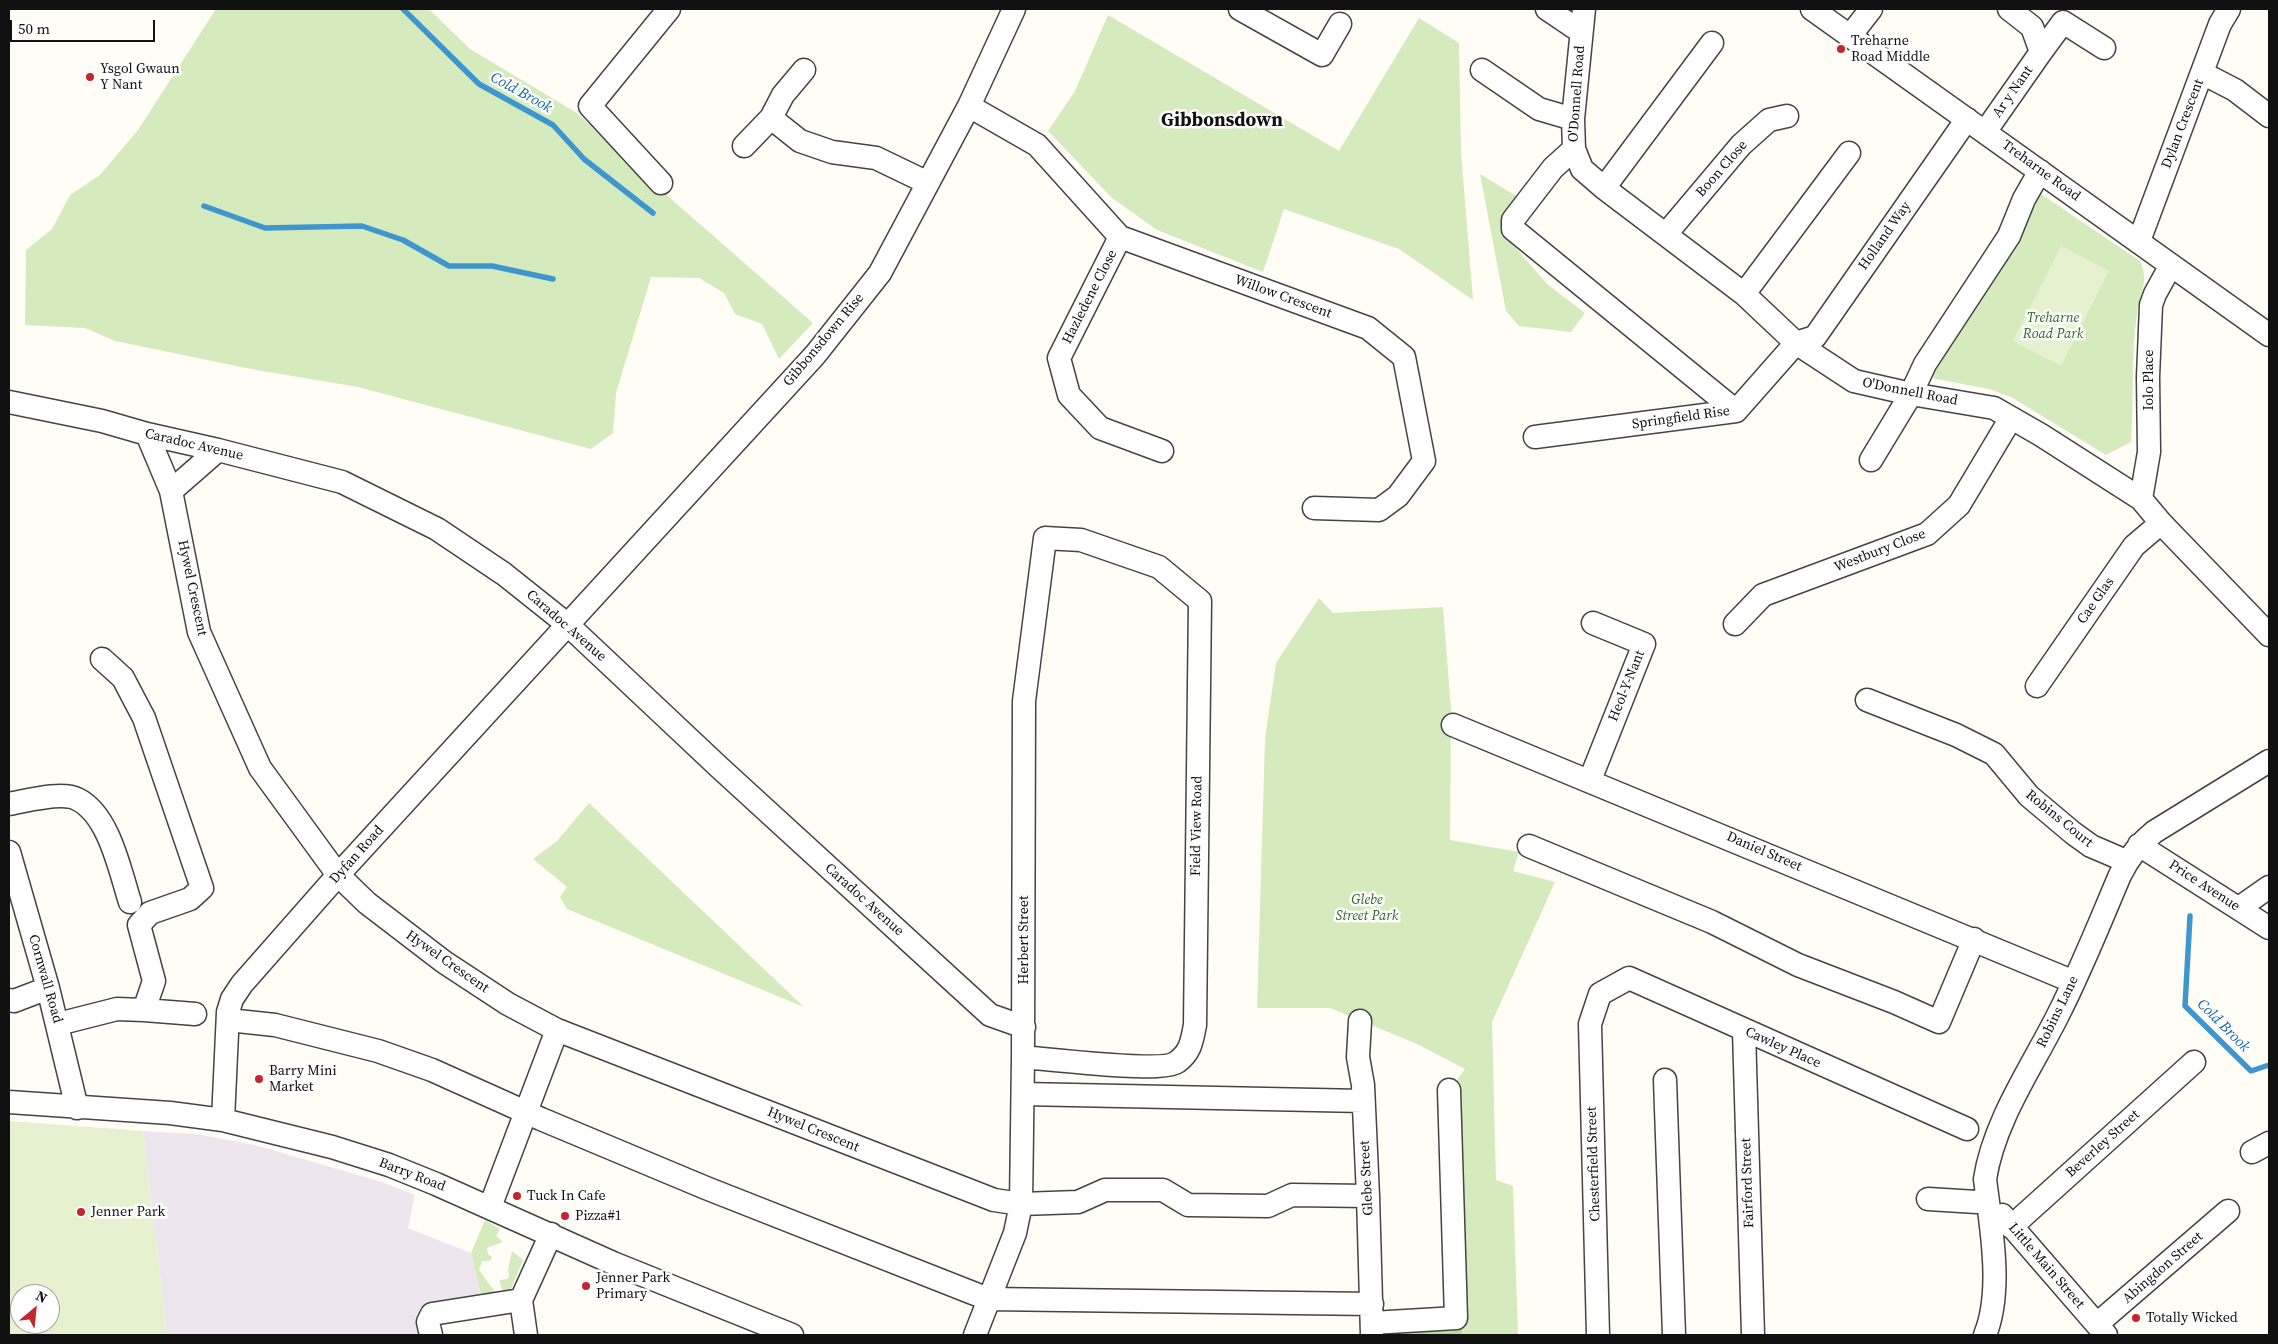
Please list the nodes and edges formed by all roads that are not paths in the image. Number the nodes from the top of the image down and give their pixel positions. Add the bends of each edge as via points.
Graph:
1 (670, 9) edge
2 (1014, 9) edge
3 (1240, 9) edge
4 (1547, 9) edge
5 (1584, 9) edge
6 (1812, 9) edge
7 (1870, 9) edge
8 (2009, 9) edge
9 (2229, 9) edge
10 (1340, 24) dead end
11 (1581, 32) junction
12 (1850, 36) junction
13 (1712, 43) dead end
14 (2104, 48) dead end
15 (2041, 52) junction
16 (804, 70) dead end
17 (1482, 70) dead end
18 (2202, 73) junction
19 (969, 106) junction
20 (1787, 116) dead end
21 (2269, 116) edge
22 (771, 118) junction
23 (1573, 119) junction
24 (1976, 125) junction
25 (744, 146) dead end
26 (1574, 149) junction
27 (1849, 153) dead end
28 (2040, 171) junction
29 (661, 183) dead end
30 (928, 183) junction
31 (1604, 188) junction
32 (1666, 234) junction
33 (1120, 237) junction
34 (2139, 241) junction
35 (2170, 265) junction
36 (1744, 294) junction
37 (2269, 336) edge
38 (1796, 343) junction
39 (1911, 394) junction
40 (9, 402) edge
41 (1736, 411) junction
42 (2010, 418) junction
43 (147, 434) junction
44 (1535, 437) dead end
45 (218, 450) junction
46 (1162, 451) dead end
47 (1871, 460) dead end
48 (171, 491) junction
49 (2141, 499) junction
50 (1314, 508) dead end
51 (2161, 523) junction
52 (1045, 538) joint
53 (1593, 623) dead end
54 (1735, 624) dead end
55 (568, 625) junction
56 (2269, 635) edge
57 (102, 659) dead end
58 (2037, 686) dead end
59 (1867, 700) dead end
60 (1453, 725) dead end
61 (2269, 761) edge
62 (1590, 780) junction
63 (9, 804) edge
64 (1529, 846) dead end
65 (2133, 853) junction
66 (10, 859) edge
67 (338, 875) junction
68 (2269, 887) edge
69 (130, 902) dead end
70 (2239, 908) junction
71 (2269, 928) edge
72 (1974, 939) junction
73 (2074, 982) junction
74 (48, 988) junction
75 (1600, 994) joint
76 (9, 1000) edge
77 (144, 1010) junction
78 (195, 1014) dead end
79 (228, 1020) junction
80 (1360, 1021) dead end
81 (58, 1024) junction
82 (1024, 1027) junction
83 (557, 1030) junction
84 (1744, 1031) junction
85 (1023, 1057) junction
86 (2194, 1062) dead end
87 (1665, 1080) dead end
88 (1449, 1090) dead end
89 (1023, 1094) junction
90 (1363, 1101) junction
91 (9, 1102) edge
92 (77, 1108) junction
93 (526, 1112) junction
94 (223, 1120) junction
95 (1967, 1130) dead end
96 (1368, 1196) junction
97 (1987, 1196) junction
98 (1928, 1199) dead end
99 (1021, 1204) junction
100 (490, 1207) junction
101 (2228, 1211) dead end
102 (2011, 1227) junction
103 (551, 1234) junction
104 (988, 1299) junction
105 (521, 1300) junction
106 (1372, 1321) edge
107 (2102, 1330) edge
108 (431, 1335) edge
109 (526, 1335) edge
110 (792, 1335) edge
111 (974, 1335) edge
112 (1598, 1335) edge
113 (1674, 1335) edge
114 (1753, 1335) edge
115 (1985, 1335) edge

1 - 29 street via 590,106
2 - 19 street, Gibbonsdown Rise
3 - 10 street via 1322,55
4 - 11 street
5 - 11 street, O'Donnell Road
6 - 12 street, Treharne Road
7 - 12 street
8 - 15 street, Ar y Nant via 2032,27
9 - 18 street, Dylan Crescent
11 - 23 street, O'Donnell Road
12 - 24 street, Treharne Road
13 - 31 street
14 - 15 street, Ar y Nant via 2063,22
15 - 24 street, Ar y Nant
16 - 22 street via 783,96
17 - 23 street via 1539,109
18 - 21 street via 2236,90
18 - 34 street, Dylan Crescent
19 - 30 street, Gibbonsdown Rise
19 - 33 street, Willow Crescent via 1037,145
20 - 32 street, Boon Close via 1769,120 1741,145
22 - 25 street
22 - 30 street via 800,141 832,152 876,158
23 - 26 street, O'Donnell Road
24 - 28 street, Treharne Road
24 - 38 street, Holland Way via 1815,337
26 - 31 street, O'Donnell Road via 1582,169
26 - 41 street via 1553,168 1513,220 1513,229
27 - 36 street
28 - 34 street, Treharne Road
28 - 39 street via 2009,236 1925,364
30 - 55 street, Gibbonsdown Rise via 880,273 814,355
31 - 32 street, O'Donnell Road
32 - 36 street, O'Donnell Road
33 - 46 street, Hazledene Close via 1059,358 1069,395 1100,428
33 - 50 street, Willow Crescent via 1368,328 1404,357 1424,461 1398,496 1379,510
34 - 35 street, Treharne Road
35 - 37 street, Treharne Road
35 - 49 street, Iolo Place via 2151,305 2149,452
36 - 38 street, O'Donnell Road
38 - 39 street, O'Donnell Road via 1854,381
38 - 41 street, Springfield Rise
39 - 42 street, O'Donnell Road via 1994,408
39 - 47 street
40 - 43 street, Caradoc Avenue
41 - 44 street, Springfield Rise
42 - 49 street, O'Donnell Road
42 - 54 street, Westbury Close via 1959,505 1928,534 1763,595
43 - 45 street, Caradoc Avenue
43 - 48 street, Hywel Crescent
45 - 48 street
45 - 55 street, Caradoc Avenue via 342,482 437,529 504,574
48 - 67 street, Hywel Crescent via 199,632 260,768
49 - 51 street, O'Donnell Road
51 - 56 street, O'Donnell Road
51 - 58 street, Cae Glas via 2134,546
52 - 82 street, Herbert Street via 1024,701
52 - 85 street, Field View Road via 1080,540 1160,567 1200,602 1195,1025 1190,1050 1176,1064 1139,1067
53 - 62 street, Heol-Y-Nant via 1644,644
55 - 67 street, Dyfan Road
55 - 82 street, Caradoc Avenue via 990,1015
57 - 77 street via 123,678 144,718 202,888 190,899 150,913 139,925 154,981
59 - 65 street, Robins Court via 1956,735 1994,754 2029,796 2072,833 2091,846
60 - 62 street, Daniel Street
61 - 65 street, Robins Lane via 2154,832
62 - 72 street, Daniel Street
63 - 69 street via 59,796 77,798 99,817 110,838
64 - 72 street via 1712,922 1798,965 1939,1022
65 - 70 street, Price Avenue
65 - 73 street, Robins Lane
66 - 74 street, Cornwall Road
67 - 79 street, Dyfan Road via 242,984 232,998
67 - 83 street, Hywel Crescent via 367,903 444,962 508,1004
68 - 70 street
70 - 71 street, Price Avenue
72 - 73 street, Daniel Street
73 - 97 street, Robins Lane via 2004,1120 1988,1164 1985,1179
74 - 76 street
74 - 81 street, Cornwall Road
75 - 84 street, Cawley Place via 1629,978
75 - 112 street, Chesterfield Street via 1590,1024
77 - 78 street
77 - 81 street via 117,1009
79 - 93 street via 275,1025 378,1051 432,1070
79 - 94 street, Dyfan Road
80 - 90 street, Glebe Street via 1358,1056
81 - 92 street, Cornwall Road
82 - 85 street, Herbert Street
83 - 93 street
83 - 99 street, Hywel Crescent via 994,1200
84 - 95 street, Cawley Place
84 - 114 street, Fairford Street
85 - 89 street, Herbert Street
86 - 102 street, Beverley Street
87 - 113 street
88 - 106 street via 1456,1318
89 - 90 street
89 - 99 street, Herbert Street
90 - 96 street, Glebe Street
91 - 92 street, Barry Road
92 - 94 street, Barry Road via 170,1113
93 - 100 street
93 - 104 street via 706,1188
94 - 100 street, Barry Road via 389,1165
96 - 99 street, Hywel Crescent via 1292,1195 1268,1206 1188,1205 1163,1190 1105,1190 1078,1202
96 - 106 street, Glebe Street
97 - 98 street via 1977,1202
97 - 102 street, Little Main Street
97 - 115 street, Robins Lane via 1995,1283 1992,1319
99 - 104 street, Herbert Street via 1015,1233
100 - 103 street, Barry Road
101 - 107 street, Abingdon Street
102 - 107 street, Little Main Street
103 - 105 street
103 - 110 street, Barry Road
104 - 106 street
104 - 111 street, Herbert Street
105 - 108 street via 432,1314 428,1322
105 - 109 street

